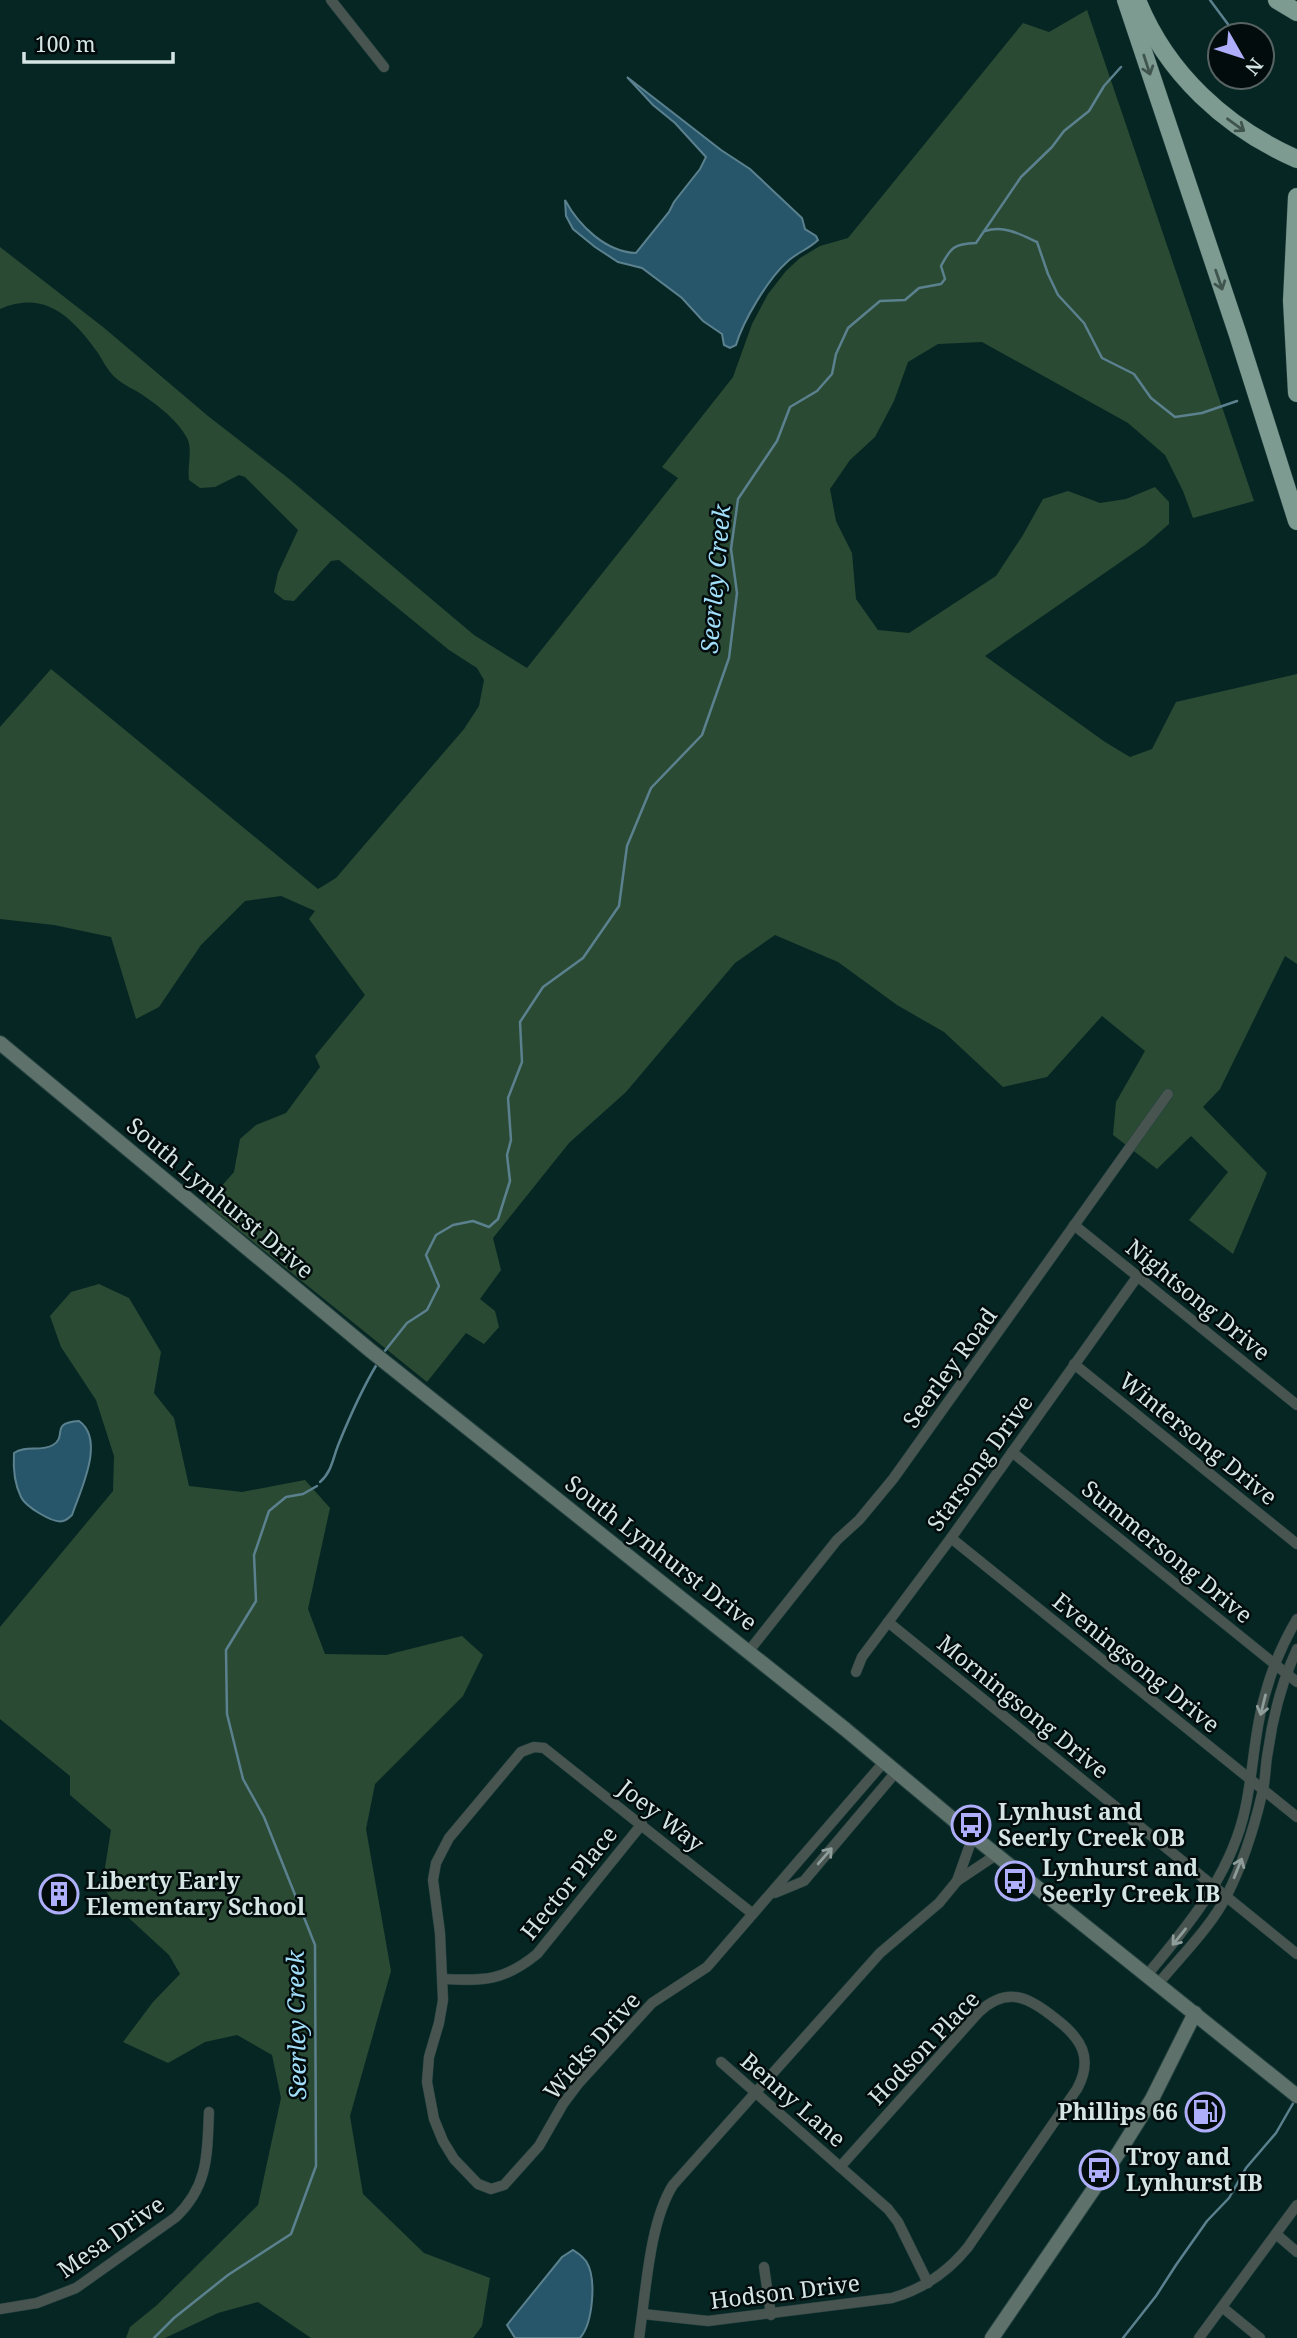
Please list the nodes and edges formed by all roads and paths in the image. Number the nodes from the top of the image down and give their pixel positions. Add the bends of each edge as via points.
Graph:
1 (331, 0) edge
2 (1126, 0) edge
3 (1137, 0) edge
4 (1277, 0) edge
5 (1297, 12) edge
6 (384, 66) dead end
7 (1289, 155) edge
8 (1297, 197) edge
9 (1297, 393) edge
10 (1297, 521) edge
11 (0, 1043) edge
12 (1168, 1094) dead end
13 (1074, 1225) junction
14 (1137, 1277) junction
15 (1074, 1364) junction
16 (1297, 1405) edge
17 (1012, 1452) junction
18 (951, 1538) junction
19 (1297, 1544) edge
20 (1297, 1619) edge
21 (888, 1622) junction
22 (1297, 1649) edge
23 (748, 1652) junction
24 (1276, 1664) junction
25 (856, 1672) dead end
26 (1286, 1673) junction
27 (1297, 1682) edge
28 (884, 1762) junction
29 (896, 1772) junction
30 (1252, 1781) junction
31 (1263, 1791) junction
32 (1297, 1817) edge
33 (642, 1824) junction
34 (973, 1836) junction
35 (996, 1855) junction
36 (957, 1881) junction
37 (1214, 1887) junction
38 (771, 1895) junction
39 (1226, 1897) junction
40 (754, 1914) junction
41 (1297, 1954) edge
42 (443, 1979) junction
43 (1153, 1980) junction
44 (1195, 2013) junction
45 (721, 2062) dead end
46 (756, 2092) junction
47 (1297, 2096) edge
48 (209, 2112) dead end
49 (840, 2166) junction
50 (1297, 2205) edge
51 (1276, 2234) junction
52 (1297, 2252) edge
53 (764, 2267) dead end
54 (928, 2283) junction
55 (1222, 2307) junction
56 (0, 2309) edge
57 (643, 2314) junction
58 (771, 2315) junction
59 (639, 2338) edge
60 (992, 2338) edge
61 (1199, 2338) edge
62 (1260, 2338) edge

1 - 6 street
2 -> 10 highway
3 -> 7 highway via 1166,53 1198,92 1243,130
4 - 5 highway
8 - 9 highway via 1292,301
11 - 23 main road, South Lynhurst Drive via 386,1364
12 - 13 street, Seerley Road
13 - 14 street, Nightsong Drive
13 - 23 street, Seerley Road via 892,1479
14 - 15 street, Starsong Drive
14 - 16 street, Nightsong Drive
15 - 17 street, Starsong Drive
15 - 19 street, Wintersong Drive
17 - 18 street, Starsong Drive
17 - 24 street, Summersong Drive
18 - 21 street, Starsong Drive
18 - 30 street, Eveningsong Drive
20 - 24 street
21 - 25 street, Starsong Drive
21 - 37 street, Morningsong Drive
22 - 26 street
23 - 28 main road, South Lynhurst Drive
24 - 26 street, Summersong Drive
24 -> 30 street via 1262,1702
26 - 27 street, Summersong Drive
26 - 31 street via 1273,1721
28 - 29 main road, South Lynhurst Drive
28 - 38 street, Wicks Drive
29 - 34 main road, South Lynhurst Drive
38 -> 29 street, Wicks Drive via 804,1881
30 - 31 street, Eveningsong Drive
30 - 37 street via 1243,1819
31 - 32 street, Eveningsong Drive
39 -> 31 street
33 - 40 street, Joey Way
33 - 42 street, Hector Place via 537,1954 519,1969 496,1978
33 - 42 street, Joey Way via 544,1748 521,1752 449,1838 436,1863 433,1880
34 - 35 main road, South Lynhurst Drive
34 - 36 street
35 - 36 street
35 - 43 main road, South Lynhurst Drive
36 - 46 street via 939,1903 880,1953
37 - 39 street, Morningsong Drive
37 -> 43 street
38 - 40 street, Wicks Drive
39 - 41 street, Morningsong Drive
39 - 43 street via 1206,1926
40 - 42 street, Wicks Drive via 707,1967 652,2003 578,2084 540,2146 504,2185 491,2189 478,2184 454,2160 434,2119 427,2082
43 - 44 main road, South Lynhurst Drive
44 - 47 main road, South Lynhurst Drive
44 - 60 main road via 1152,2099 1119,2152
45 - 46 street, Benny Lane
46 - 49 street, Benny Lane
46 - 57 street via 664,2198
48 - 56 street, Mesa Drive via 200,2184 176,2217 76,2288 37,2303
49 - 54 street, Benny Lane via 895,2217
49 - 54 street, Hodson Place via 993,2001 1029,2000 1076,2036 1085,2065 1079,2085 968,2247
50 - 51 street
51 - 52 street
51 - 55 street
53 - 58 street
54 - 58 street, Hodson Drive via 882,2300
55 - 61 street
55 - 62 street
57 - 58 street, Hodson Drive via 703,2321
57 - 59 street

